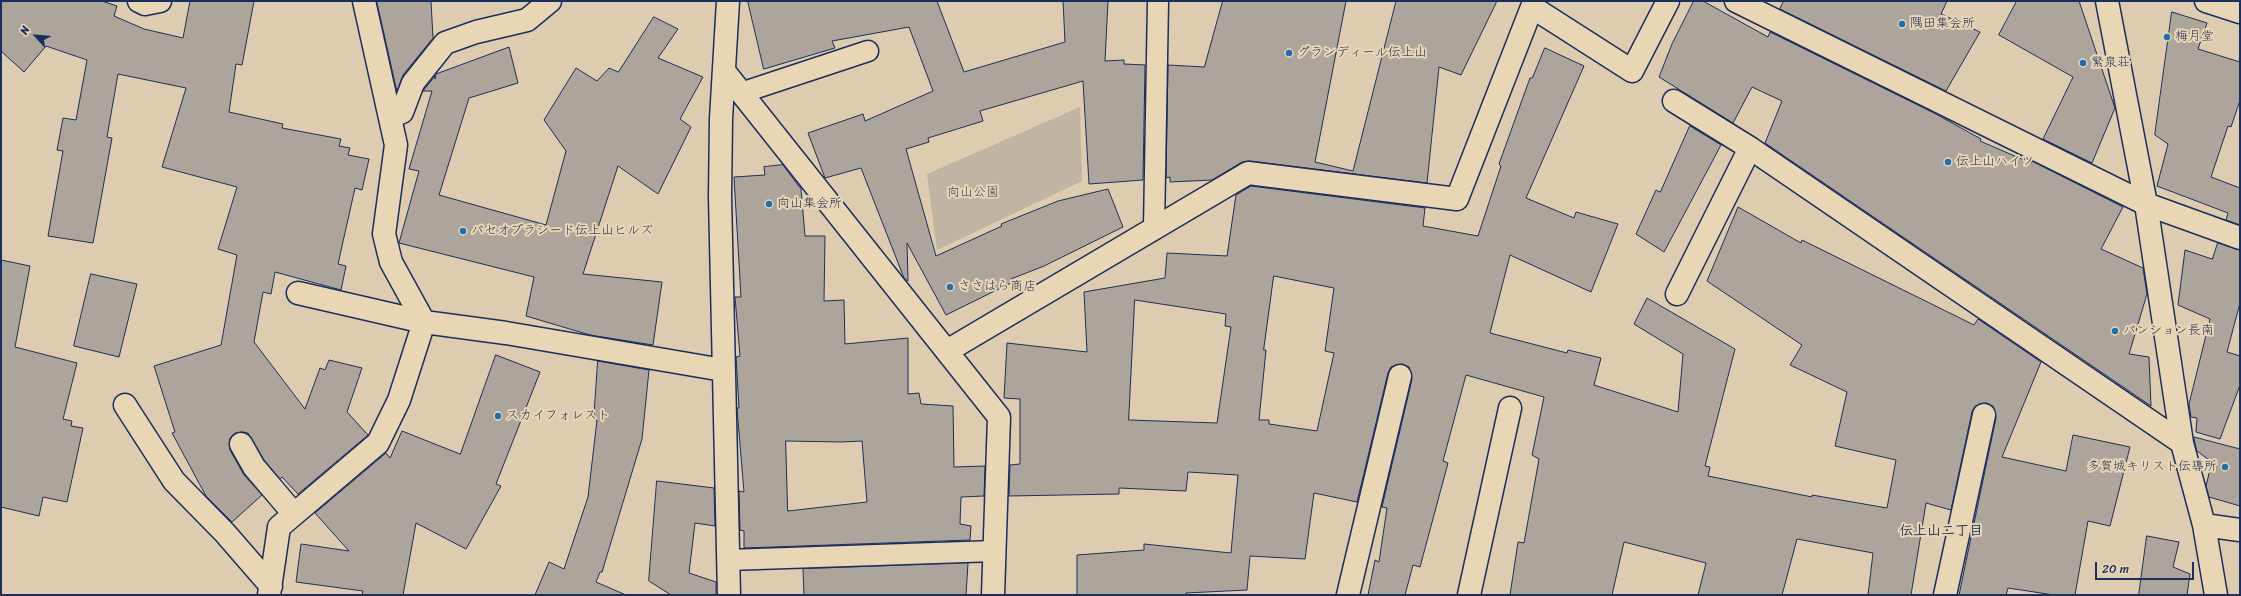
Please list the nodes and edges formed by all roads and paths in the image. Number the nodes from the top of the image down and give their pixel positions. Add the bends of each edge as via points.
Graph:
1 (139, 1) edge
2 (160, 1) edge
3 (364, 1) edge
4 (550, 1) edge
5 (728, 1) edge
6 (1158, 1) edge
7 (1668, 1) edge
8 (1736, 1) edge
9 (2108, 1) edge
10 (2206, 1) edge
11 (1527, 4) edge
12 (2240, 12) edge
13 (868, 51) dead end
14 (724, 71) junction
15 (741, 93) junction
16 (1674, 101) dead end
17 (390, 117) junction
18 (1750, 148) junction
19 (2146, 204) junction
20 (1154, 229) junction
21 (2240, 238) edge
22 (298, 293) dead end
23 (1677, 294) dead end
24 (424, 322) junction
25 (947, 351) junction
26 (722, 370) junction
27 (1400, 376) dead end
28 (125, 405) dead end
29 (1510, 408) dead end
30 (1984, 415) dead end
31 (2182, 443) junction
32 (240, 444) dead end
33 (294, 514) junction
34 (2204, 526) junction
35 (2240, 530) edge
36 (995, 551) junction
37 (728, 560) junction
38 (270, 590) edge
39 (729, 595) edge
40 (993, 595) edge
41 (1348, 595) edge
42 (1469, 595) edge
43 (1945, 595) edge
44 (2216, 595) edge

1 - 2 street via 145,4
3 - 17 street
4 - 17 street via 527,20 476,32 445,43 413,83 402,112
5 - 14 street
6 - 20 lane
7 - 11 street via 1632,71
8 - 19 street
9 - 19 street
10 - 12 street
11 - 20 street via 1457,199 1248,173
13 - 15 lane
14 - 15 street
14 - 26 street via 720,189
15 - 25 street
16 - 18 street
17 - 24 street via 396,145 384,234 391,262
18 - 23 street
18 - 31 street
19 - 21 street
19 - 31 street
20 - 25 street
22 - 24 street
24 - 26 street via 506,333
24 - 33 street via 399,400 378,443
25 - 36 street via 999,417
26 - 37 street
27 - 41 street
28 - 38 street via 174,481 225,533
29 - 42 street
30 - 43 street
31 - 34 street
32 - 33 street via 254,467
33 - 38 street via 279,527
34 - 35 street
34 - 44 street
36 - 37 lane
36 - 40 street
37 - 39 street

